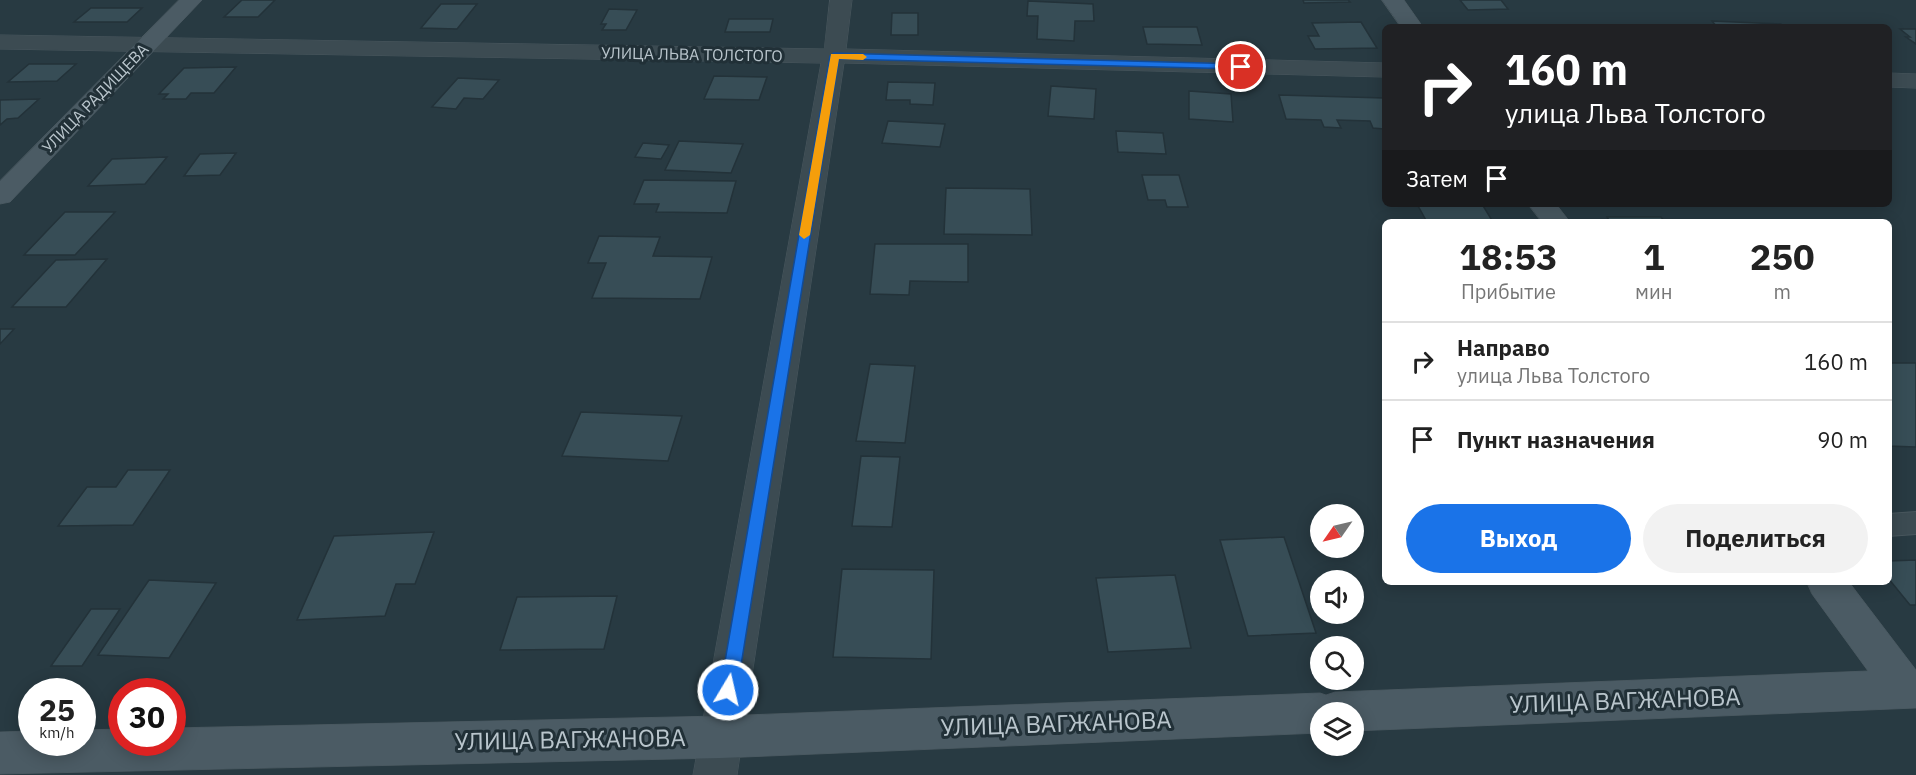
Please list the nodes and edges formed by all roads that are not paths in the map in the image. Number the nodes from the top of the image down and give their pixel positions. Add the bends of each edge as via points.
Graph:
1 (190, 0) edge
2 (841, 0) edge
3 (1394, 0) edge
4 (1410, 24) edge
5 (0, 42) edge
6 (147, 43) junction
7 (834, 56) junction
8 (1382, 70) edge
9 (1892, 80) edge
10 (1916, 81) edge
11 (0, 196) edge
12 (1544, 207) edge
13 (1554, 219) edge
14 (1916, 523) edge
15 (1892, 525) edge
16 (1828, 585) edge
17 (1913, 694) edge
18 (1364, 711) edge
19 (1310, 714) edge
20 (0, 753) edge
21 (718, 756) edge

1 - 6 main road, УЛИЦА РАДИЩЕВА
2 - 7 street
3 - 4 main road
5 - 6 street, УЛИЦА ЛЬВА ТОЛСТОГО
6 - 7 street, УЛИЦА ЛЬВА ТОЛСТОГО
6 - 11 main road, УЛИЦА РАДИЩЕВА
7 - 8 street, УЛИЦА ЛЬВА ТОЛСТОГО
7 - 21 street
9 - 10 street
12 - 13 main road
14 - 15 lane
16 - 17 main road
17 - 18 main road, УЛИЦА ВАГЖАНОВА
19 - 21 main road, УЛИЦА ВАГЖАНОВА
20 - 21 main road, УЛИЦА ВАГЖАНОВА

